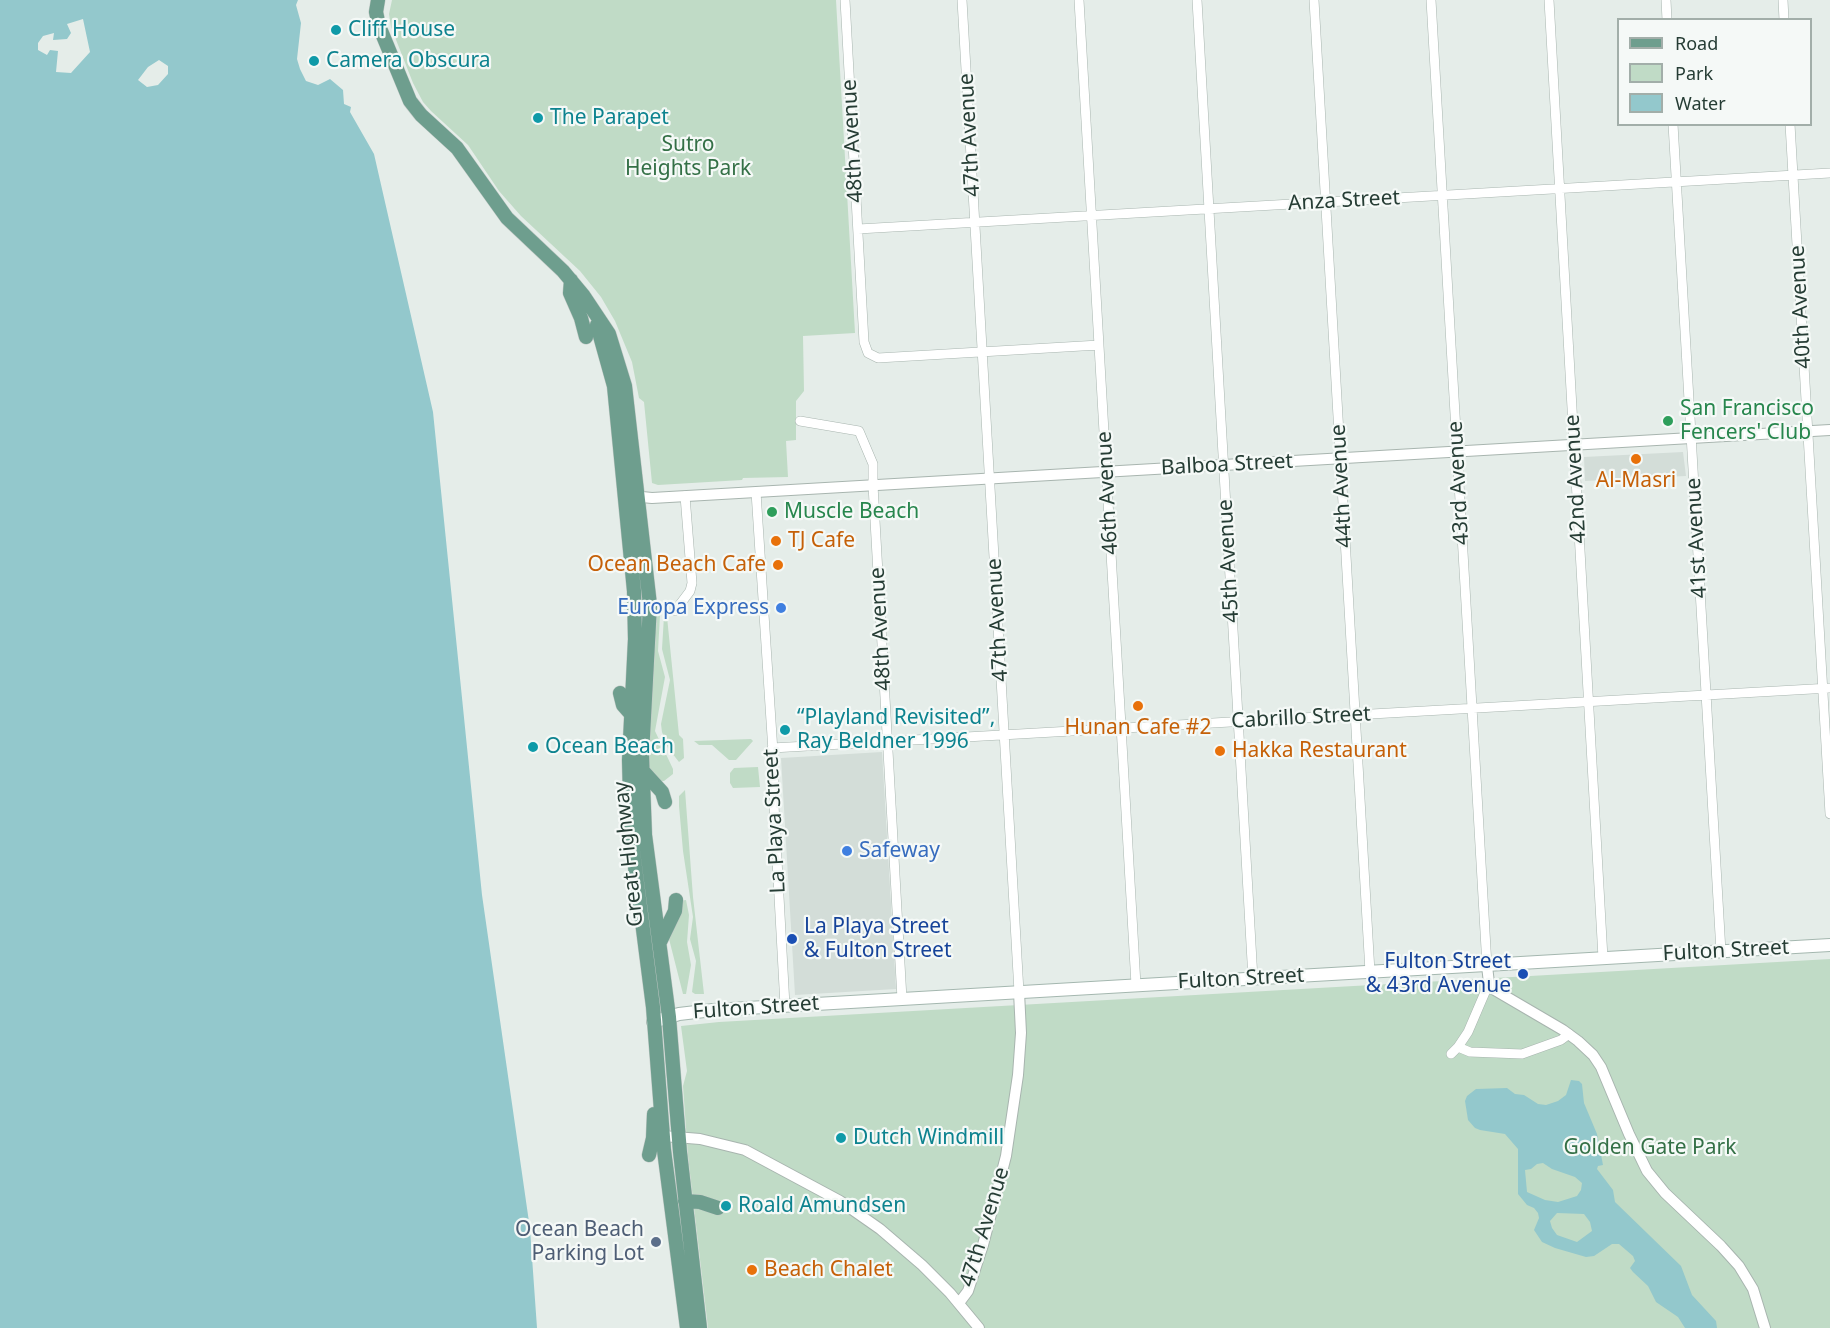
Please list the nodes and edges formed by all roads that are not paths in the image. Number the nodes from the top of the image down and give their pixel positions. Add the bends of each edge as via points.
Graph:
1 (378, 0) edge
2 (845, 0) edge
3 (962, 0) edge
4 (1079, 0) edge
5 (1197, 0) edge
6 (1314, 0) edge
7 (1431, 0) edge
8 (1549, 0) edge
9 (1666, 0) edge
10 (1783, 0) edge
11 (1667, 18) edge
12 (1784, 18) edge
13 (1673, 126) edge
14 (1790, 126) edge
15 (1830, 173) edge
16 (1793, 175) junction
17 (1676, 182) junction
18 (1559, 188) junction
19 (1442, 195) junction
20 (1326, 202) junction
21 (1209, 208) junction
22 (1092, 215) junction
23 (975, 222) junction
24 (858, 229) junction
25 (571, 280) junction
26 (586, 337) dead end
27 (1099, 345) junction
28 (982, 352) junction
29 (800, 421) dead end
30 (1830, 430) edge
31 (1808, 431) junction
32 (1691, 438) junction
33 (1574, 445) junction
34 (1457, 452) junction
35 (1340, 458) junction
36 (1223, 465) junction
37 (1107, 472) junction
38 (990, 479) junction
39 (873, 485) junction
40 (756, 492) junction
41 (632, 496) junction
42 (685, 496) junction
43 (675, 611) dead end
44 (1826, 688) edge
45 (620, 693) dead end
46 (1706, 695) junction
47 (1589, 702) junction
48 (1472, 708) junction
49 (631, 714) junction
50 (1355, 715) junction
51 (1238, 722) junction
52 (1121, 728) junction
53 (1004, 735) junction
54 (888, 742) junction
55 (772, 748) junction
56 (642, 770) junction
57 (665, 802) dead end
58 (1830, 814) edge
59 (676, 900) dead end
60 (660, 944) junction
61 (1830, 945) edge
62 (1720, 952) junction
63 (1603, 958) junction
64 (1487, 966) junction
65 (1370, 972) junction
66 (1253, 979) junction
67 (1489, 983) junction
68 (1136, 985) junction
69 (1019, 992) junction
70 (902, 999) junction
71 (785, 1006) junction
72 (669, 1017) junction
73 (653, 1022) junction
74 (1569, 1034) junction
75 (657, 1076) junction
76 (663, 1136) junction
77 (679, 1137) junction
78 (649, 1155) dead end
79 (685, 1201) junction
80 (718, 1208) dead end
81 (673, 1225) junction
82 (960, 1304) junction
83 (687, 1328) edge
84 (700, 1328) edge
85 (979, 1328) edge
86 (1765, 1328) edge

1 - 25 main road, Great Highway via 381,34 410,101 457,148 514,226
2 - 24 street, 48th Avenue
3 - 23 street, 47th Avenue
4 - 22 street, 46th Avenue
5 - 21 street, 45th Avenue
6 - 20 street, 44th Avenue
7 - 19 street, 43rd Avenue
8 - 18 street, 42nd Avenue
9 - 11 street
10 - 12 street
13 - 17 street, 41st Avenue
14 - 16 street, 40th Avenue
15 - 16 street, Anza Street
16 - 17 street, Anza Street
16 - 31 street, 40th Avenue
17 - 18 street, Anza Street
17 - 32 street, 41st Avenue
18 - 19 street, Anza Street
18 - 33 street, 42nd Avenue
19 - 20 street, Anza Street
19 - 34 street, 43rd Avenue
20 - 21 street, Anza Street
20 - 35 street, 44th Avenue
21 - 22 street, Anza Street
21 - 36 street, 45th Avenue
22 - 23 street, Anza Street
22 - 27 street, 46th Avenue
23 - 24 street, Anza Street
23 - 28 street, 47th Avenue
24 - 28 street, 48th Avenue via 864,342 868,353 878,358
25 - 26 main road via 570,293
25 - 41 main road, Great Highway via 594,311 614,386
27 - 28 street
27 - 37 street, 46th Avenue
28 - 38 street, 47th Avenue
29 - 39 street, 48th Avenue via 861,432 873,464
30 - 31 street, Balboa Street
31 - 32 street, Balboa Street
31 - 44 street, 40th Avenue
32 - 33 street, Balboa Street
32 - 46 street, 41st Avenue
33 - 34 street, Balboa Street
33 - 47 street, 42nd Avenue
34 - 35 street, Balboa Street
34 - 48 street, 43rd Avenue
35 - 36 street, Balboa Street
35 - 50 street, 44th Avenue
36 - 37 street, Balboa Street
36 - 51 street, 45th Avenue
37 - 38 street, Balboa Street
37 - 52 street, 46th Avenue
38 - 39 street, Balboa Street
38 - 53 street, 47th Avenue
39 - 40 street, Balboa Street
39 - 54 street, 48th Avenue
40 - 42 street, Balboa Street
40 - 55 street, La Playa Street
41 - 42 street, Balboa Street
41 - 49 main road, Great Highway via 636,610
41 - 56 main road, Great Highway via 650,620
42 - 43 street via 693,583
44 - 46 street, Cabrillo Street
44 - 58 street, 40th Avenue
45 - 49 main road via 622,705
46 - 47 street, Cabrillo Street
46 - 62 street, 41st Avenue
47 - 48 street, Cabrillo Street
47 - 63 street, 42nd Avenue
48 - 50 street, Cabrillo Street
48 - 64 street, 43rd Avenue
49 - 73 main road, Great Highway via 631,836
50 - 51 street, Cabrillo Street
50 - 65 street, 44th Avenue
51 - 52 street, Cabrillo Street
51 - 66 street, 45th Avenue
52 - 53 street, Cabrillo Street
52 - 68 street, 46th Avenue
53 - 54 street, Cabrillo Street
53 - 69 street, 47th Avenue
54 - 55 street, Cabrillo Street
54 - 70 street, 48th Avenue
55 - 71 street, La Playa Street
56 - 57 main road via 662,792
56 - 60 main road, Great Highway via 647,853
59 - 60 main road
60 - 72 main road, Great Highway
61 - 62 main road, Fulton Street
62 - 63 main road, Fulton Street
63 - 64 main road, Fulton Street
64 - 65 main road, Fulton Street
64 - 67 street
65 - 66 main road, Fulton Street
66 - 68 main road, Fulton Street
67 - 74 street
67 - 74 street via 1455,1050 1522,1054
68 - 69 main road, Fulton Street
69 - 70 main road, Fulton Street
69 - 82 street, 47th Avenue via 1019,1061 1006,1156 980,1257
70 - 71 main road, Fulton Street
71 - 72 main road, Fulton Street
72 - 73 main road, Fulton Street
72 - 77 main road, Great Highway
73 - 75 main road, Great Highway
74 - 86 street via 1597,1061 1635,1149 1654,1180 1745,1273
75 - 76 main road, Great Highway
75 - 78 main road
76 - 77 street
76 - 81 main road, Great Highway
77 - 79 main road, Great Highway
77 - 82 street via 735,1147 812,1184 894,1240
79 - 80 main road
79 - 81 main road
79 - 84 main road, Great Highway
81 - 83 main road, Great Highway
82 - 85 street

